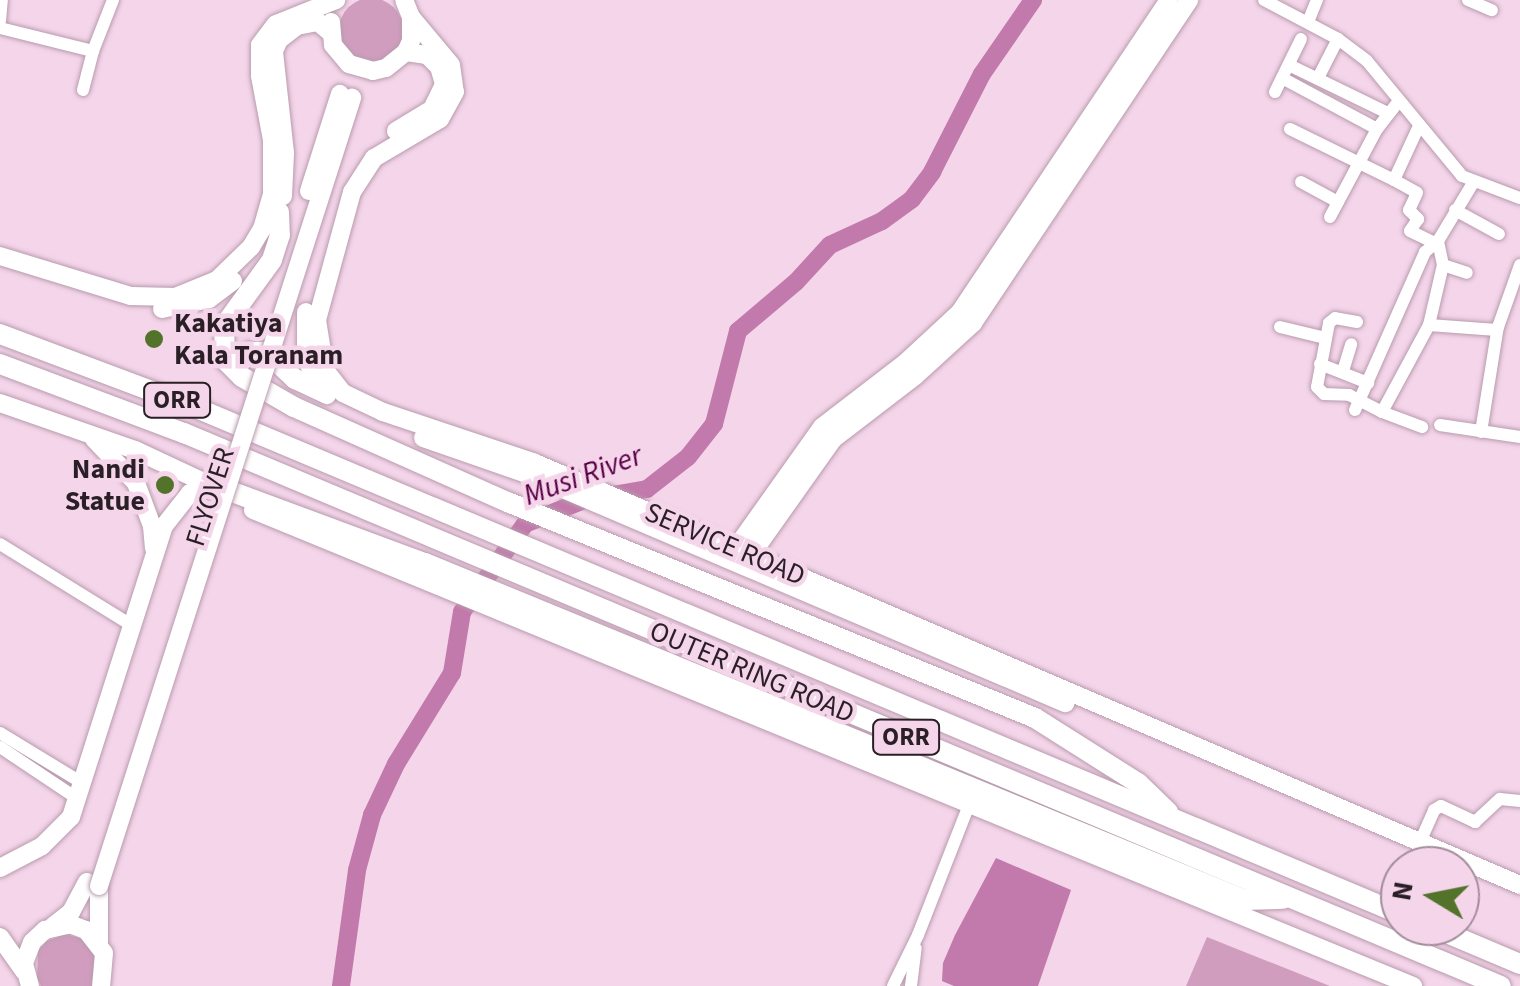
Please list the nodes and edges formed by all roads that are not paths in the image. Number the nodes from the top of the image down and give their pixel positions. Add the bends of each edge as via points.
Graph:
1 (2, 0) edge
2 (113, 0) edge
3 (339, 0) edge
4 (1169, 0) edge
5 (1188, 0) edge
6 (1317, 0) edge
7 (1468, 0) edge
8 (1273, 2) edge
9 (406, 6) edge
10 (1492, 10) dead end
11 (0, 20) edge
12 (1308, 22) junction
13 (0, 28) edge
14 (330, 32) junction
15 (1301, 39) dead end
16 (1338, 39) junction
17 (93, 51) junction
18 (406, 52) junction
19 (340, 56) junction
20 (373, 71) junction
21 (1286, 72) junction
22 (1318, 78) junction
23 (83, 90) dead end
24 (1275, 92) dead end
25 (346, 96) junction
26 (1392, 108) junction
27 (1290, 128) dead end
28 (1418, 128) junction
29 (1376, 129) junction
30 (1357, 164) junction
31 (1394, 180) junction
32 (1302, 182) dead end
33 (1474, 183) junction
34 (1520, 198) edge
35 (1338, 202) junction
36 (1455, 210) junction
37 (279, 212) junction
38 (1330, 217) dead end
39 (1499, 234) dead end
40 (1435, 242) junction
41 (0, 256) edge
42 (0, 265) edge
43 (1443, 265) junction
44 (1520, 265) edge
45 (1467, 273) dead end
46 (1502, 306) dead end
47 (1357, 322) dead end
48 (1430, 325) junction
49 (1280, 327) dead end
50 (1498, 330) junction
51 (0, 334) edge
52 (1325, 338) junction
53 (1351, 344) dead end
54 (0, 364) edge
55 (1320, 364) junction
56 (234, 368) junction
57 (1343, 372) junction
58 (1368, 383) junction
59 (325, 393) junction
60 (0, 404) edge
61 (1357, 405) junction
62 (1382, 412) junction
63 (1440, 424) dead end
64 (1422, 428) dead end
65 (1481, 432) junction
66 (90, 436) junction
67 (1520, 438) edge
68 (532, 469) junction
69 (219, 486) junction
70 (694, 537) junction
71 (0, 544) edge
72 (744, 551) junction
73 (152, 558) junction
74 (423, 570) junction
75 (133, 626) junction
76 (0, 733) edge
77 (0, 747) edge
78 (81, 792) junction
79 (1520, 801) edge
80 (970, 802) junction
81 (1176, 820) junction
82 (1420, 842) junction
83 (1400, 846) edge
84 (0, 868) edge
85 (1480, 881) edge
86 (93, 884) junction
87 (1520, 885) edge
88 (1520, 898) edge
89 (1290, 899) junction
90 (1380, 906) edge
91 (53, 926) junction
92 (918, 935) junction
93 (0, 937) edge
94 (32, 942) junction
95 (99, 942) junction
96 (1477, 946) edge
97 (1520, 964) edge
98 (27, 979) edge
99 (101, 986) edge
100 (894, 986) edge
101 (910, 986) edge
102 (1413, 986) edge
103 (1501, 986) edge

1 - 11 street
2 - 17 street
3 - 14 main road
3 - 41 main road via 276,24 260,45 272,193 251,247 217,280 176,298 131,296
4 - 72 main road via 960,312 822,427
5 - 72 main road via 973,323 833,439
6 - 12 street
7 - 10 street
8 - 12 street
9 - 18 main road via 413,30
9 - 68 main road, SERVICE ROAD via 451,65 455,92 440,120 374,158 357,180 320,293 321,358 329,379 352,398
12 - 16 street
13 - 17 street
14 - 19 main road
14 - 37 main road via 318,22 298,26 274,51 285,153
15 - 21 street
16 - 22 street
16 - 26 street via 1367,61
17 - 23 street
18 - 20 main road
18 - 59 main road via 434,61 443,92 424,115 363,154 340,189 304,325 310,372
19 - 20 main road
19 - 25 main road, FLYOVER
20 - 25 main road, FLYOVER
21 - 22 street
21 - 24 street
21 - 29 street
22 - 26 street
25 - 86 main road, FLYOVER, bridge
26 - 28 street
26 - 29 street
27 - 30 street
28 - 31 street
28 - 33 street
29 - 30 street
30 - 31 street
30 - 35 street
31 - 40 street via 1417,193 1409,210 1418,218 1410,231
32 - 35 street
33 - 34 street
33 - 36 street
35 - 38 street
36 - 39 street
36 - 40 street
37 - 42 main road via 256,258 226,287 191,306 126,306
37 - 56 highway via 272,260 224,326 221,345
40 - 43 street
40 - 58 street
43 - 45 street
43 - 48 street
44 - 50 street
46 - 50 street
47 - 52 street via 1332,319
48 - 50 street
48 - 62 street
49 - 52 street
50 - 65 street
51 - 81 highway, OUTER RING ROAD / ORR via 194,406
52 - 55 street
53 - 57 street
54 - 89 highway, OUTER RING ROAD / ORR via 156,421
55 - 57 street
55 - 61 street via 1319,391
56 - 59 highway via 243,355 266,352 295,379
56 - 81 highway via 294,407 510,503 1035,718 1138,783
57 - 58 street
58 - 61 street
59 - 68 main road, SERVICE ROAD via 378,422
60 - 66 main road
61 - 62 street
62 - 64 street
63 - 65 street
65 - 67 street
66 - 69 main road
66 - 73 main road via 136,482 152,526
68 - 70 main road, SERVICE ROAD
69 - 73 main road via 202,487 178,506
69 - 74 highway
70 - 72 main road, SERVICE ROAD
70 - 83 main road, SERVICE ROAD
71 - 75 street
72 - 82 main road, SERVICE ROAD
73 - 75 main road
74 - 80 main road via 596,650
74 - 89 highway via 548,614 1244,900
75 - 78 main road
76 - 78 street
77 - 78 street
78 - 84 main road via 60,832
79 - 82 street via 1500,799 1475,822 1436,808
80 - 92 street
80 - 102 main road
81 - 90 highway, OUTER RING ROAD / ORR
82 - 87 main road, SERVICE ROAD
85 - 88 main road
86 - 91 main road, FLYOVER
86 - 95 main road, FLYOVER
89 - 103 highway, OUTER RING ROAD / ORR
91 - 94 main road, FLYOVER
91 - 95 main road via 70,924
92 - 100 street
92 - 101 street
93 - 94 main road
93 - 98 main road
94 - 98 main road
95 - 99 main road, FLYOVER via 106,964
96 - 97 highway

